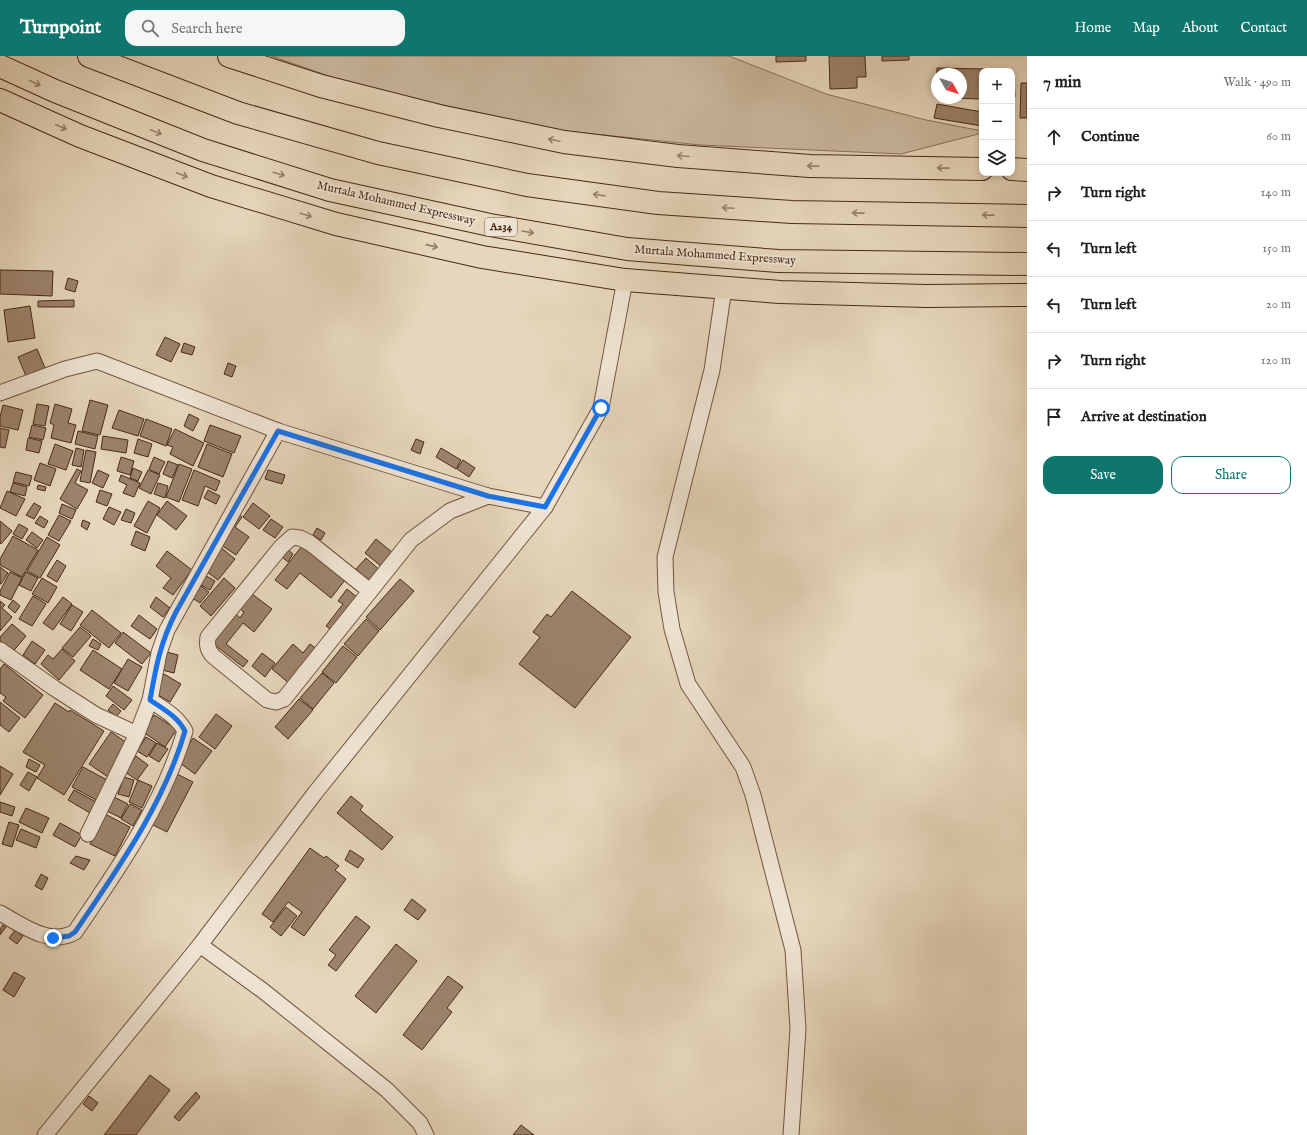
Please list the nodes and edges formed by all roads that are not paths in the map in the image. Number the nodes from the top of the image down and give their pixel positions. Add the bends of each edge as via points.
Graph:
1 (89, 56) edge
2 (229, 56) edge
3 (0, 66) edge
4 (0, 100) edge
5 (979, 169) edge
6 (1015, 170) edge
7 (1027, 170) edge
8 (1027, 216) edge
9 (1027, 264) edge
10 (625, 280) junction
11 (724, 288) junction
12 (1027, 295) edge
13 (0, 393) edge
14 (278, 431) junction
15 (488, 496) junction
16 (545, 507) junction
17 (370, 591) junction
18 (0, 650) edge
19 (150, 700) junction
20 (137, 734) junction
21 (88, 834) dead end
22 (0, 913) edge
23 (200, 944) junction
24 (45, 1135) edge
25 (426, 1135) edge
26 (791, 1135) edge

8 -> 1 highway via 792,212 658,203 527,185 378,153 238,113
5 -> 2 highway via 810,166 678,156 564,142 432,114 321,86
3 -> 9 highway, Murtala Mohammed Expressway / A234 via 55,91 203,150 330,190 490,225 627,249 778,261
4 -> 10 highway via 80,136 211,186 336,224 482,257
6 - 7 highway
10 - 11 highway
10 - 16 street via 601,408
11 - 12 highway via 926,296
11 - 26 street via 712,370 665,557 666,592 672,628 688,684 743,767 793,950 798,1029
13 - 14 street via 65,369 97,361
14 - 15 street
14 - 19 street via 167,630 159,653
15 - 16 street
15 - 17 street via 450,511 411,540
16 - 23 street via 315,793
17 - 17 street via 284,699 276,702 267,700 208,650 208,637 292,537 310,543
18 - 20 street via 90,711
19 - 20 street
19 - 22 street via 181,724 185,731 179,750 161,791 124,860 75,932 69,936 53,938 30,930
20 - 21 street
23 - 24 street
23 - 25 street via 387,1090 420,1123

